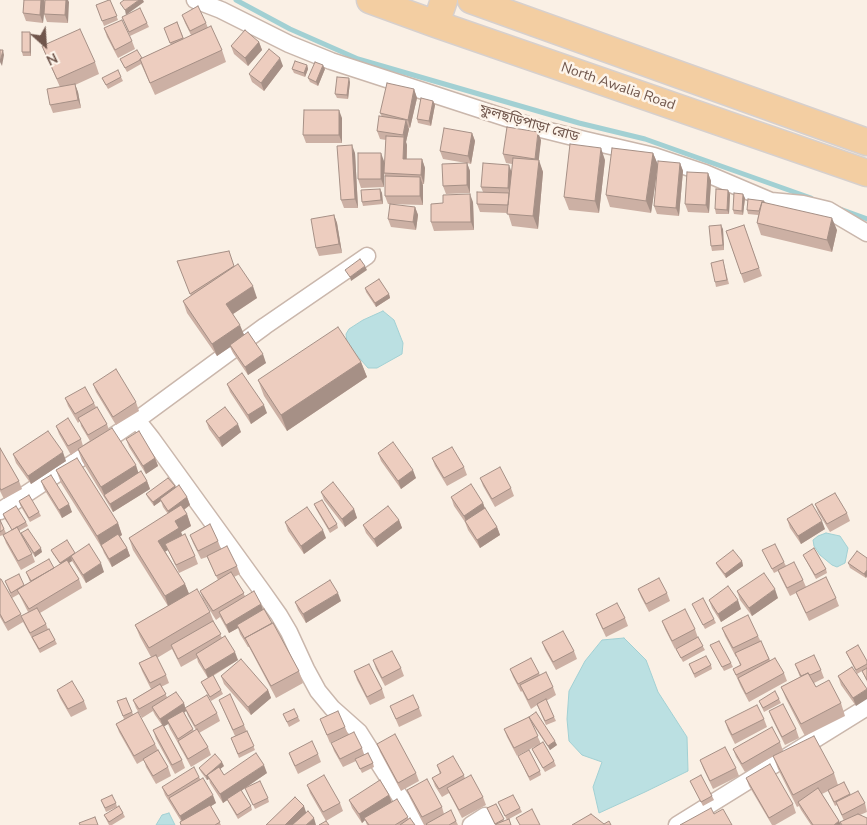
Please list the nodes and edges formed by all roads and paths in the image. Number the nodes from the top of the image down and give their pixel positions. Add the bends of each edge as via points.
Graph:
1 (195, 0) edge
2 (370, 0) edge
3 (471, 0) edge
4 (440, 12) edge
5 (524, 19) junction
6 (512, 50) junction
7 (867, 142) edge
8 (867, 173) edge
9 (867, 233) edge
10 (367, 256) dead end
11 (136, 420) junction
12 (0, 511) edge
13 (867, 707) edge
14 (418, 825) edge
15 (471, 825) edge
16 (489, 825) edge
17 (677, 825) edge

1 - 9 street, ফুলছড়িপাড়া রোড via 331,61 537,128 654,156 771,201 828,210
2 - 4 main road, North Awalia Road
3 - 5 main road
4 - 6 main road, North Awalia Road
5 - 6 main road
5 - 7 main road
6 - 8 main road, North Awalia Road
10 - 11 street
11 - 12 street
11 - 14 street via 268,599 289,632 318,691 359,732
13 - 17 street
15 - 16 street via 485,816

